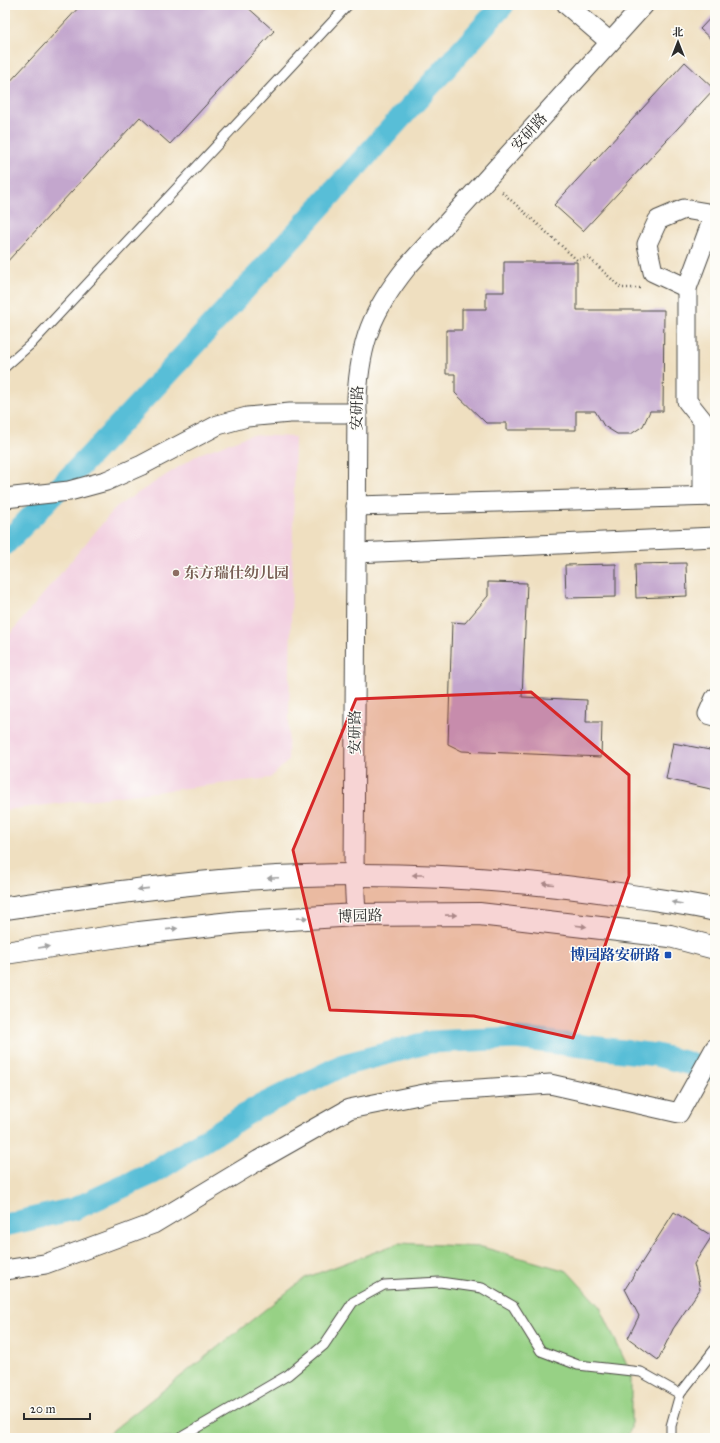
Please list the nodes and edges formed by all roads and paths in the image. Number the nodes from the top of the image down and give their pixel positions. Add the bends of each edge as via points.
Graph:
1 (348, 5) edge
2 (567, 5) edge
3 (644, 5) edge
4 (610, 42) junction
5 (487, 178) junction
6 (713, 223) edge
7 (643, 288) dead end
8 (688, 288) junction
9 (5, 367) edge
10 (356, 413) junction
11 (709, 496) edge
12 (5, 498) edge
13 (356, 506) junction
14 (715, 537) edge
15 (356, 553) junction
16 (715, 698) edge
17 (715, 716) edge
18 (354, 874) junction
19 (5, 908) edge
20 (715, 910) edge
21 (356, 915) junction
22 (715, 948) edge
23 (5, 953) edge
24 (715, 1048) edge
25 (5, 1270) edge
26 (715, 1349) edge
27 (680, 1394) junction
28 (180, 1438) edge
29 (672, 1438) edge

1 - 9 lane via 31,344
2 - 4 street
3 - 4 street, 安研路
4 - 5 street, 安研路
5 - 7 path via 577,260 588,257 621,288
5 - 10 street, 安研路 via 407,267 378,308 365,340 361,358
6 - 8 street
6 - 8 street via 684,209 658,220 647,244 653,272
8 - 11 street via 688,401 703,421
10 - 12 street via 290,413 247,417 218,425 106,481 69,491
10 - 13 street, 安研路
11 - 13 street
13 - 15 street, 安研路
14 - 15 street
15 - 18 street, 安研路
16 - 17 street via 708,714
18 -> 19 main road via 236,880 120,892
20 -> 18 main road via 560,885 440,875
18 - 21 street, 安研路
21 -> 22 main road, 博园路 via 479,914 670,936
23 -> 21 main road, 博园路 via 139,933
24 - 25 street via 679,1113 550,1084 434,1092 349,1109 153,1224 45,1264
26 - 27 lane
27 - 28 lane via 641,1372 578,1365 541,1351 513,1306 482,1288 440,1282 384,1285 353,1302 324,1345 288,1375
27 - 29 lane via 672,1426

